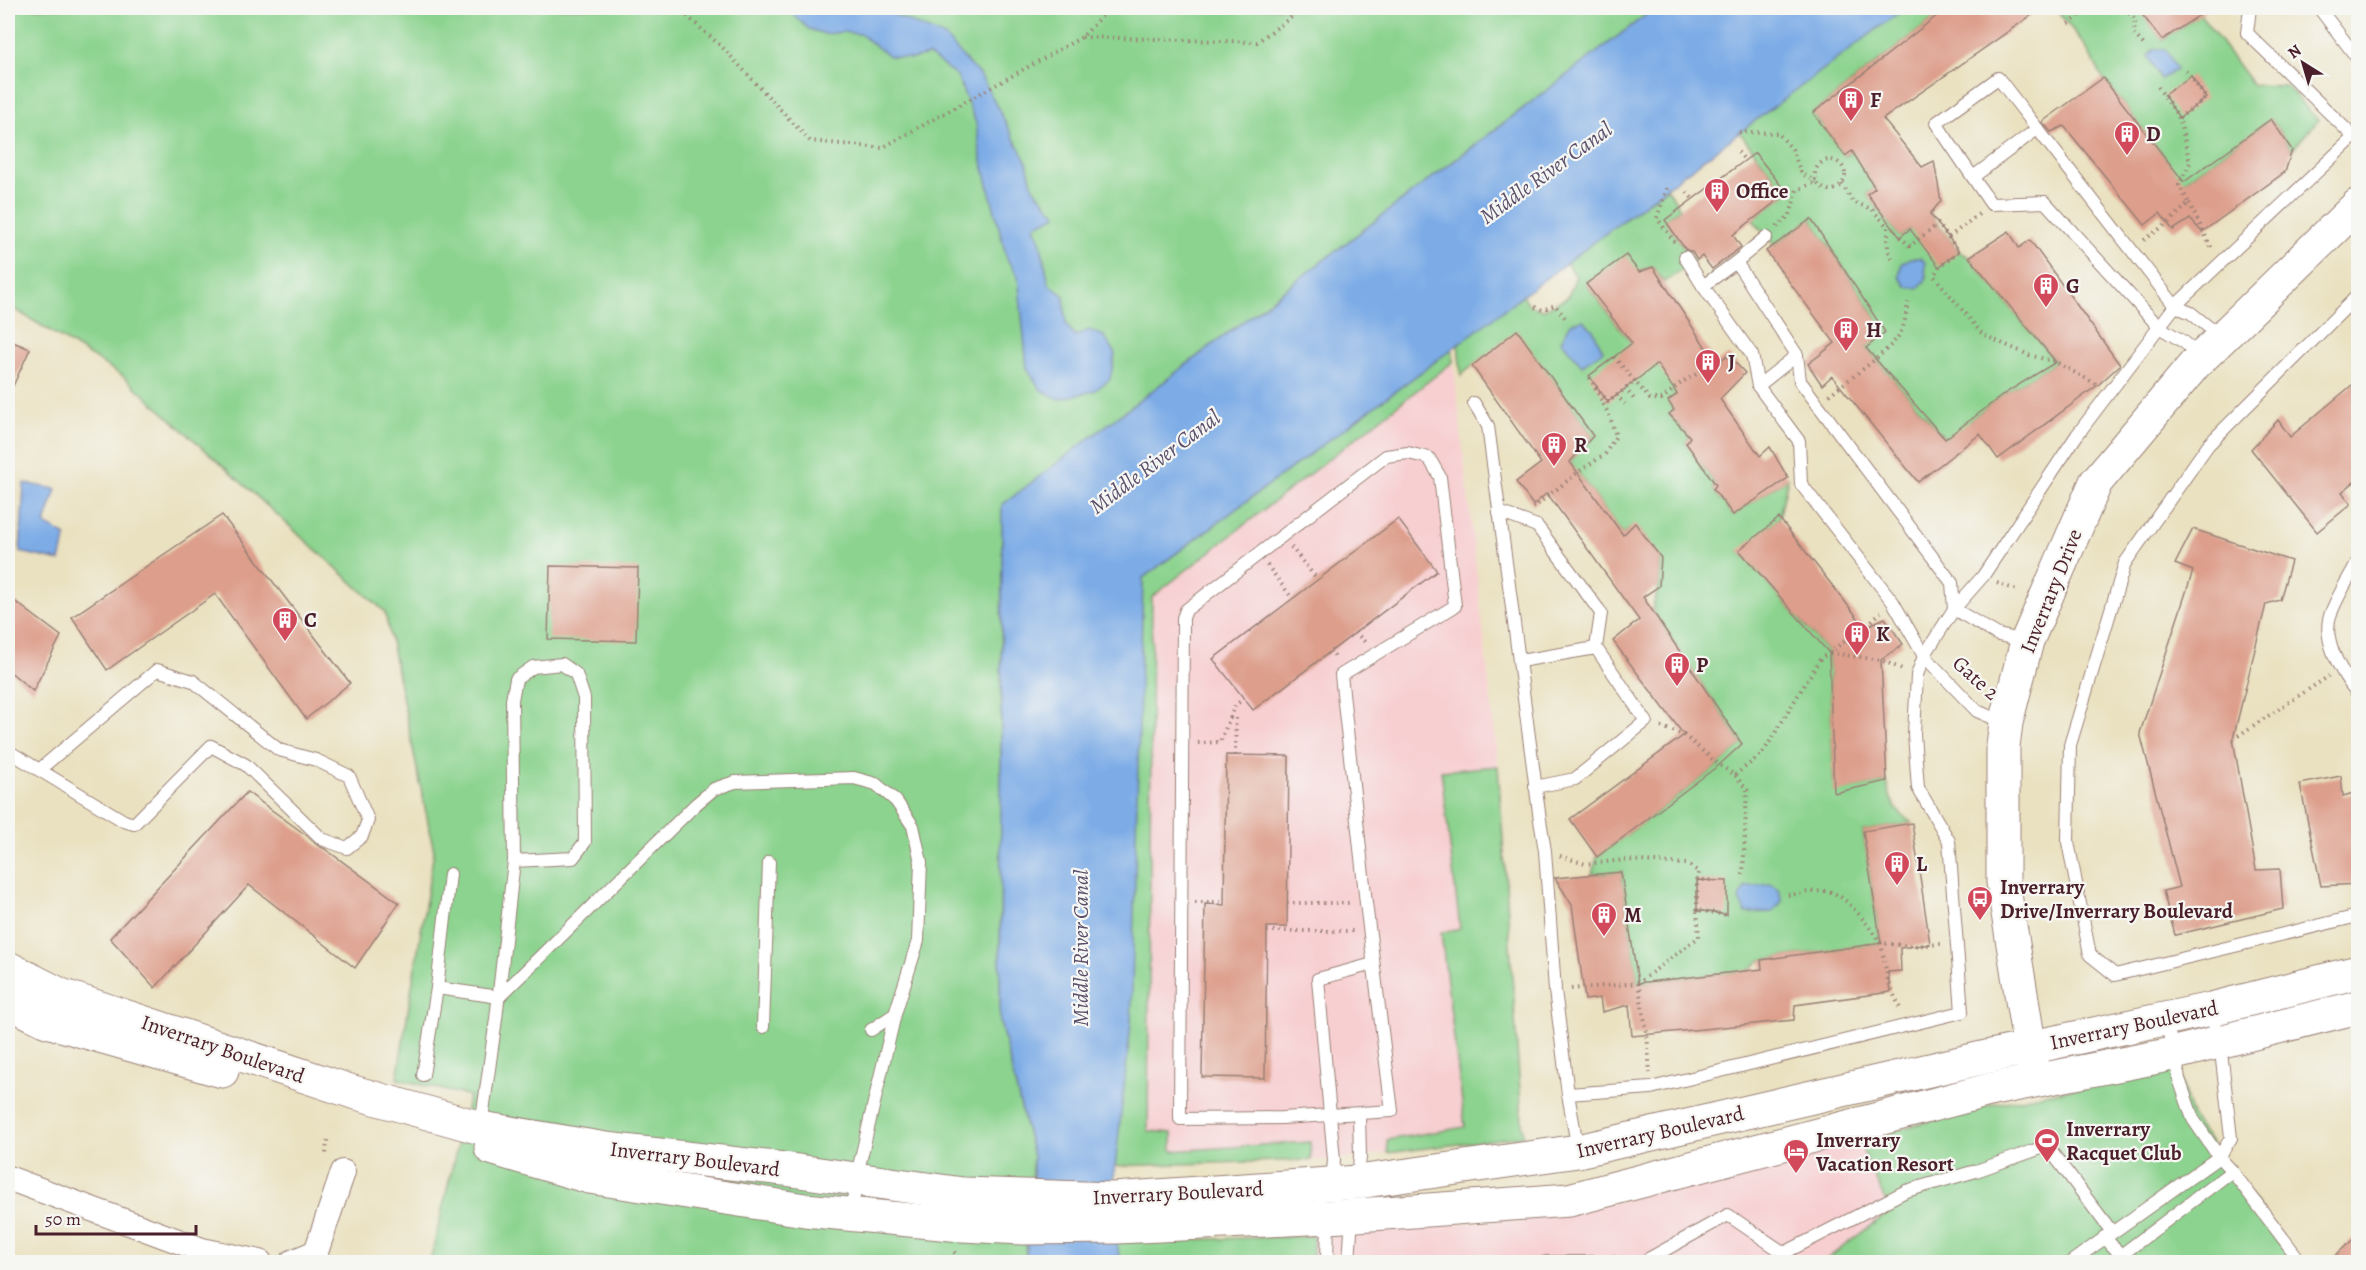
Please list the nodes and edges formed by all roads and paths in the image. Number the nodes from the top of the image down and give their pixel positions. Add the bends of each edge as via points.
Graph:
1 (678, 8) edge
2 (1110, 8) edge
3 (1304, 8) edge
4 (2089, 8) edge
5 (2125, 8) edge
6 (2250, 8) edge
7 (2319, 8) edge
8 (2069, 24) dead end
9 (1082, 37) junction
10 (2145, 45) dead end
11 (2358, 59) edge
12 (2186, 71) dead end
13 (2158, 87) dead end
14 (2180, 118) junction
15 (2037, 129) junction
16 (1739, 132) dead end
17 (2356, 135) edge
18 (1738, 152) dead end
19 (1744, 159) dead end
20 (1972, 177) junction
21 (1816, 182) junction
22 (1842, 184) junction
23 (1666, 188) dead end
24 (1688, 192) dead end
25 (1692, 198) dead end
26 (2189, 203) junction
27 (1991, 204) junction
28 (2358, 205) edge
29 (1766, 237) joint
30 (1900, 237) dead end
31 (1949, 237) junction
32 (2131, 249) junction
33 (1685, 257) joint
34 (1892, 258) dead end
35 (1736, 262) junction
36 (2219, 263) junction
37 (1703, 286) junction
38 (2358, 295) edge
39 (1908, 302) dead end
40 (2175, 306) junction
41 (1535, 307) dead end
42 (1566, 319) dead end
43 (2158, 327) junction
44 (1746, 346) junction
45 (2211, 348) junction
46 (1797, 355) junction
47 (1614, 357) dead end
48 (1634, 381) junction
49 (1758, 386) junction
50 (1625, 388) junction
51 (2109, 393) junction
52 (1616, 395) junction
53 (1634, 399) dead end
54 (1474, 403) dead end
55 (1819, 403) junction
56 (1625, 404) dead end
57 (1499, 512) junction
58 (1518, 519) junction
59 (1282, 535) junction
60 (1258, 552) junction
61 (2358, 561) edge
62 (1983, 576) junction
63 (1317, 579) dead end
64 (2019, 591) dead end
65 (1292, 598) dead end
66 (1893, 602) junction
67 (1954, 609) junction
68 (2027, 642) junction
69 (1596, 648) junction
70 (1829, 653) junction
71 (1924, 656) junction
72 (1520, 661) junction
73 (2339, 669) junction
74 (1917, 675) junction
75 (2358, 694) edge
76 (1244, 699) dead end
77 (1230, 718) junction
78 (1646, 721) junction
79 (2006, 723) junction
80 (2233, 739) dead end
81 (1182, 743) junction
82 (8, 752) edge
83 (1235, 755) dead end
84 (39, 770) junction
85 (1735, 775) junction
86 (1535, 787) junction
87 (1545, 851) junction
88 (514, 861) junction
89 (769, 862) dead end
90 (450, 874) dead end
91 (1743, 875) dead end
92 (1697, 880) junction
93 (1713, 880) dead end
94 (1788, 895) dead end
95 (1181, 902) junction
96 (1224, 902) dead end
97 (1287, 903) dead end
98 (1366, 903) junction
99 (1696, 910) junction
100 (1727, 915) dead end
101 (2358, 916) edge
102 (1267, 931) dead end
103 (1369, 931) junction
104 (1881, 943) junction
105 (1957, 943) junction
106 (1373, 964) junction
107 (8, 968) edge
108 (2358, 972) edge
109 (1638, 983) junction
110 (436, 988) junction
111 (1555, 990) junction
112 (499, 997) junction
113 (8, 1002) edge
114 (2358, 1006) edge
115 (2211, 1009) junction
116 (895, 1014) junction
117 (2163, 1019) junction
118 (1907, 1025) junction
119 (763, 1027) dead end
120 (871, 1030) dead end
121 (2217, 1041) junction
122 (2028, 1048) junction
123 (2175, 1053) junction
124 (423, 1075) dead end
125 (2036, 1081) junction
126 (1651, 1088) junction
127 (1568, 1094) junction
128 (1359, 1114) junction
129 (1330, 1116) junction
130 (481, 1128) junction
131 (1578, 1151) junction
132 (2219, 1157) junction
133 (2232, 1171) junction
134 (344, 1172) dead end
135 (8, 1178) edge
136 (856, 1179) junction
137 (1343, 1199) junction
138 (1023, 1212) junction
139 (852, 1214) junction
140 (2108, 1235) junction
141 (1164, 1250) dead end
142 (202, 1256) edge
143 (2116, 1259) edge
144 (1327, 1262) edge
145 (1350, 1262) edge
146 (1613, 1262) edge
147 (260, 1263) edge
148 (292, 1263) edge
149 (1161, 1263) edge
150 (1546, 1263) edge
151 (1643, 1263) edge
152 (2071, 1263) edge
153 (2301, 1263) edge

1 - 9 path via 722,47 810,141 882,148
2 - 9 path
3 - 9 path via 1257,42
4 - 8 path
5 - 10 path via 2134,19 2134,34
6 - 17 lane via 2247,33
7 - 11 lane
12 - 14 path via 2206,98
13 - 14 path
14 - 26 path via 2190,163 2179,185
15 - 20 lane
15 - 20 lane via 1998,78 1936,123
15 - 32 lane
16 - 21 path via 1778,133 1792,148 1800,173
17 - 36 lane
18 - 19 path
20 - 27 lane
21 - 22 path via 1827,190
21 - 22 path via 1818,165 1831,160 1840,163 1845,171
21 - 29 path via 1797,190 1790,215
22 - 34 path via 1853,202 1872,209 1888,227
23 - 33 path via 1657,218
24 - 25 path
26 - 32 path
26 - 36 path
27 - 31 path
27 - 43 lane via 2045,202
28 - 45 street, Inverrary Drive
29 - 35 lane
30 - 31 path via 1910,246 1938,224
31 - 51 path via 1959,251 1934,276 1983,335 2056,362
32 - 40 lane
33 - 37 lane
35 - 37 lane
35 - 46 lane
36 - 40 lane
37 - 44 lane
38 - 101 lane via 2208,445 2125,563 2070,745 2068,842 2090,956 2115,975
39 - 55 path via 1898,337
40 - 43 lane
40 - 45 lane via 2191,313
41 - 42 path via 1543,310 1555,305
43 - 45 lane via 2184,342
43 - 51 lane
44 - 48 path via 1707,366 1662,399 1650,399
44 - 49 lane via 1752,355
45 - 68 street, Inverrary Drive via 2096,482
46 - 49 lane
46 - 55 lane via 1800,381
47 - 48 path
48 - 50 path
49 - 66 lane, Gate 2 via 1800,441 1801,484
50 - 52 path
50 - 53 path
51 - 62 lane
52 - 56 path
52 - 58 path via 1608,402 1589,376 1611,417 1616,436 1605,454
54 - 57 lane via 1488,426
55 - 67 lane via 1952,583
57 - 58 lane
57 - 72 lane
58 - 69 lane via 1537,526 1601,613
59 - 60 lane
59 - 63 path
59 - 98 lane via 1386,456 1408,453 1429,458 1440,477 1455,606 1341,675
60 - 65 path
60 - 81 lane via 1186,610
61 - 73 lane via 2329,617
62 - 64 path
62 - 67 lane
66 - 70 path
66 - 71 lane, Gate 2
67 - 68 lane, Gate 2 via 1998,635
67 - 71 lane
68 - 79 street, Inverrary Drive
69 - 72 lane
69 - 78 lane
70 - 74 path via 1881,660
70 - 85 path via 1820,659 1762,753
71 - 74 lane
71 - 79 lane, Gate 2 via 1977,711
72 - 86 lane
73 - 75 lane
73 - 80 path
74 - 105 lane via 1914,734 1918,788 1948,841
76 - 77 path via 1235,705
77 - 81 path via 1220,742
77 - 83 path via 1236,718
78 - 85 path via 1684,735
78 - 86 lane via 1575,778
79 - 122 street, Inverrary Drive via 2003,882
81 - 95 lane
82 - 84 lane
84 - 84 lane via 134,824 211,746 246,765 322,839 346,848 362,836 368,820 349,776 316,760 279,750 193,681 158,670
85 - 91 path via 1748,790
86 - 87 lane
87 - 92 path via 1586,864 1625,860 1687,864 1699,872
87 - 111 lane
88 - 88 lane via 573,858 585,842 584,698 576,674 562,664 533,667 516,679 512,699
88 - 112 lane
89 - 119 lane
90 - 110 lane
92 - 93 path
92 - 99 path
94 - 104 path via 1830,892 1867,923
95 - 96 path
95 - 129 lane via 1180,1119
97 - 98 path
98 - 103 lane
99 - 100 path
99 - 109 path via 1699,937
102 - 103 path
103 - 106 lane
104 - 105 path
104 - 118 path via 1888,981
105 - 118 lane via 1962,1012
106 - 128 lane via 1392,1112
106 - 129 lane via 1318,979
107 - 130 street, Inverrary Boulevard via 61,995 353,1092
108 - 115 street, Inverrary Boulevard
109 - 111 path
109 - 126 path
110 - 112 lane
110 - 124 lane
111 - 127 lane
112 - 116 lane via 714,789 735,782 854,778 876,784 896,801 913,826 921,862 918,941
112 - 130 lane
113 - 139 street, Inverrary Boulevard via 46,1021 589,1177
114 - 121 street, Inverrary Boulevard
115 - 117 street, Inverrary Boulevard
115 - 121 lane
116 - 120 lane
116 - 136 lane
117 - 122 street, Inverrary Boulevard
117 - 123 lane
118 - 126 lane
121 - 123 street, Inverrary Boulevard
121 - 132 lane via 2231,1138
122 - 125 street, Inverrary Drive
122 - 131 street, Inverrary Boulevard
123 - 125 street, Inverrary Boulevard
123 - 132 lane via 2193,1119
125 - 137 street, Inverrary Boulevard via 1569,1200
126 - 127 lane
127 - 131 lane
128 - 129 lane
128 - 137 lane via 1360,1156
129 - 137 lane
130 - 136 street, Inverrary Boulevard via 606,1149
131 - 137 street, Inverrary Boulevard
132 - 133 lane
132 - 140 lane
133 - 143 lane
133 - 153 lane
134 - 148 street via 316,1252
135 - 142 street
136 - 138 street, Inverrary Boulevard via 963,1194
136 - 139 lane
137 - 138 street, Inverrary Boulevard via 1115,1213
137 - 144 lane
137 - 145 lane
138 - 139 street, Inverrary Boulevard via 962,1225
140 - 143 lane
140 - 151 lane via 2048,1146 1906,1191 1784,1253 1728,1215
140 - 152 lane
141 - 149 path
142 - 147 street
144 - 145 lane
146 - 150 lane

